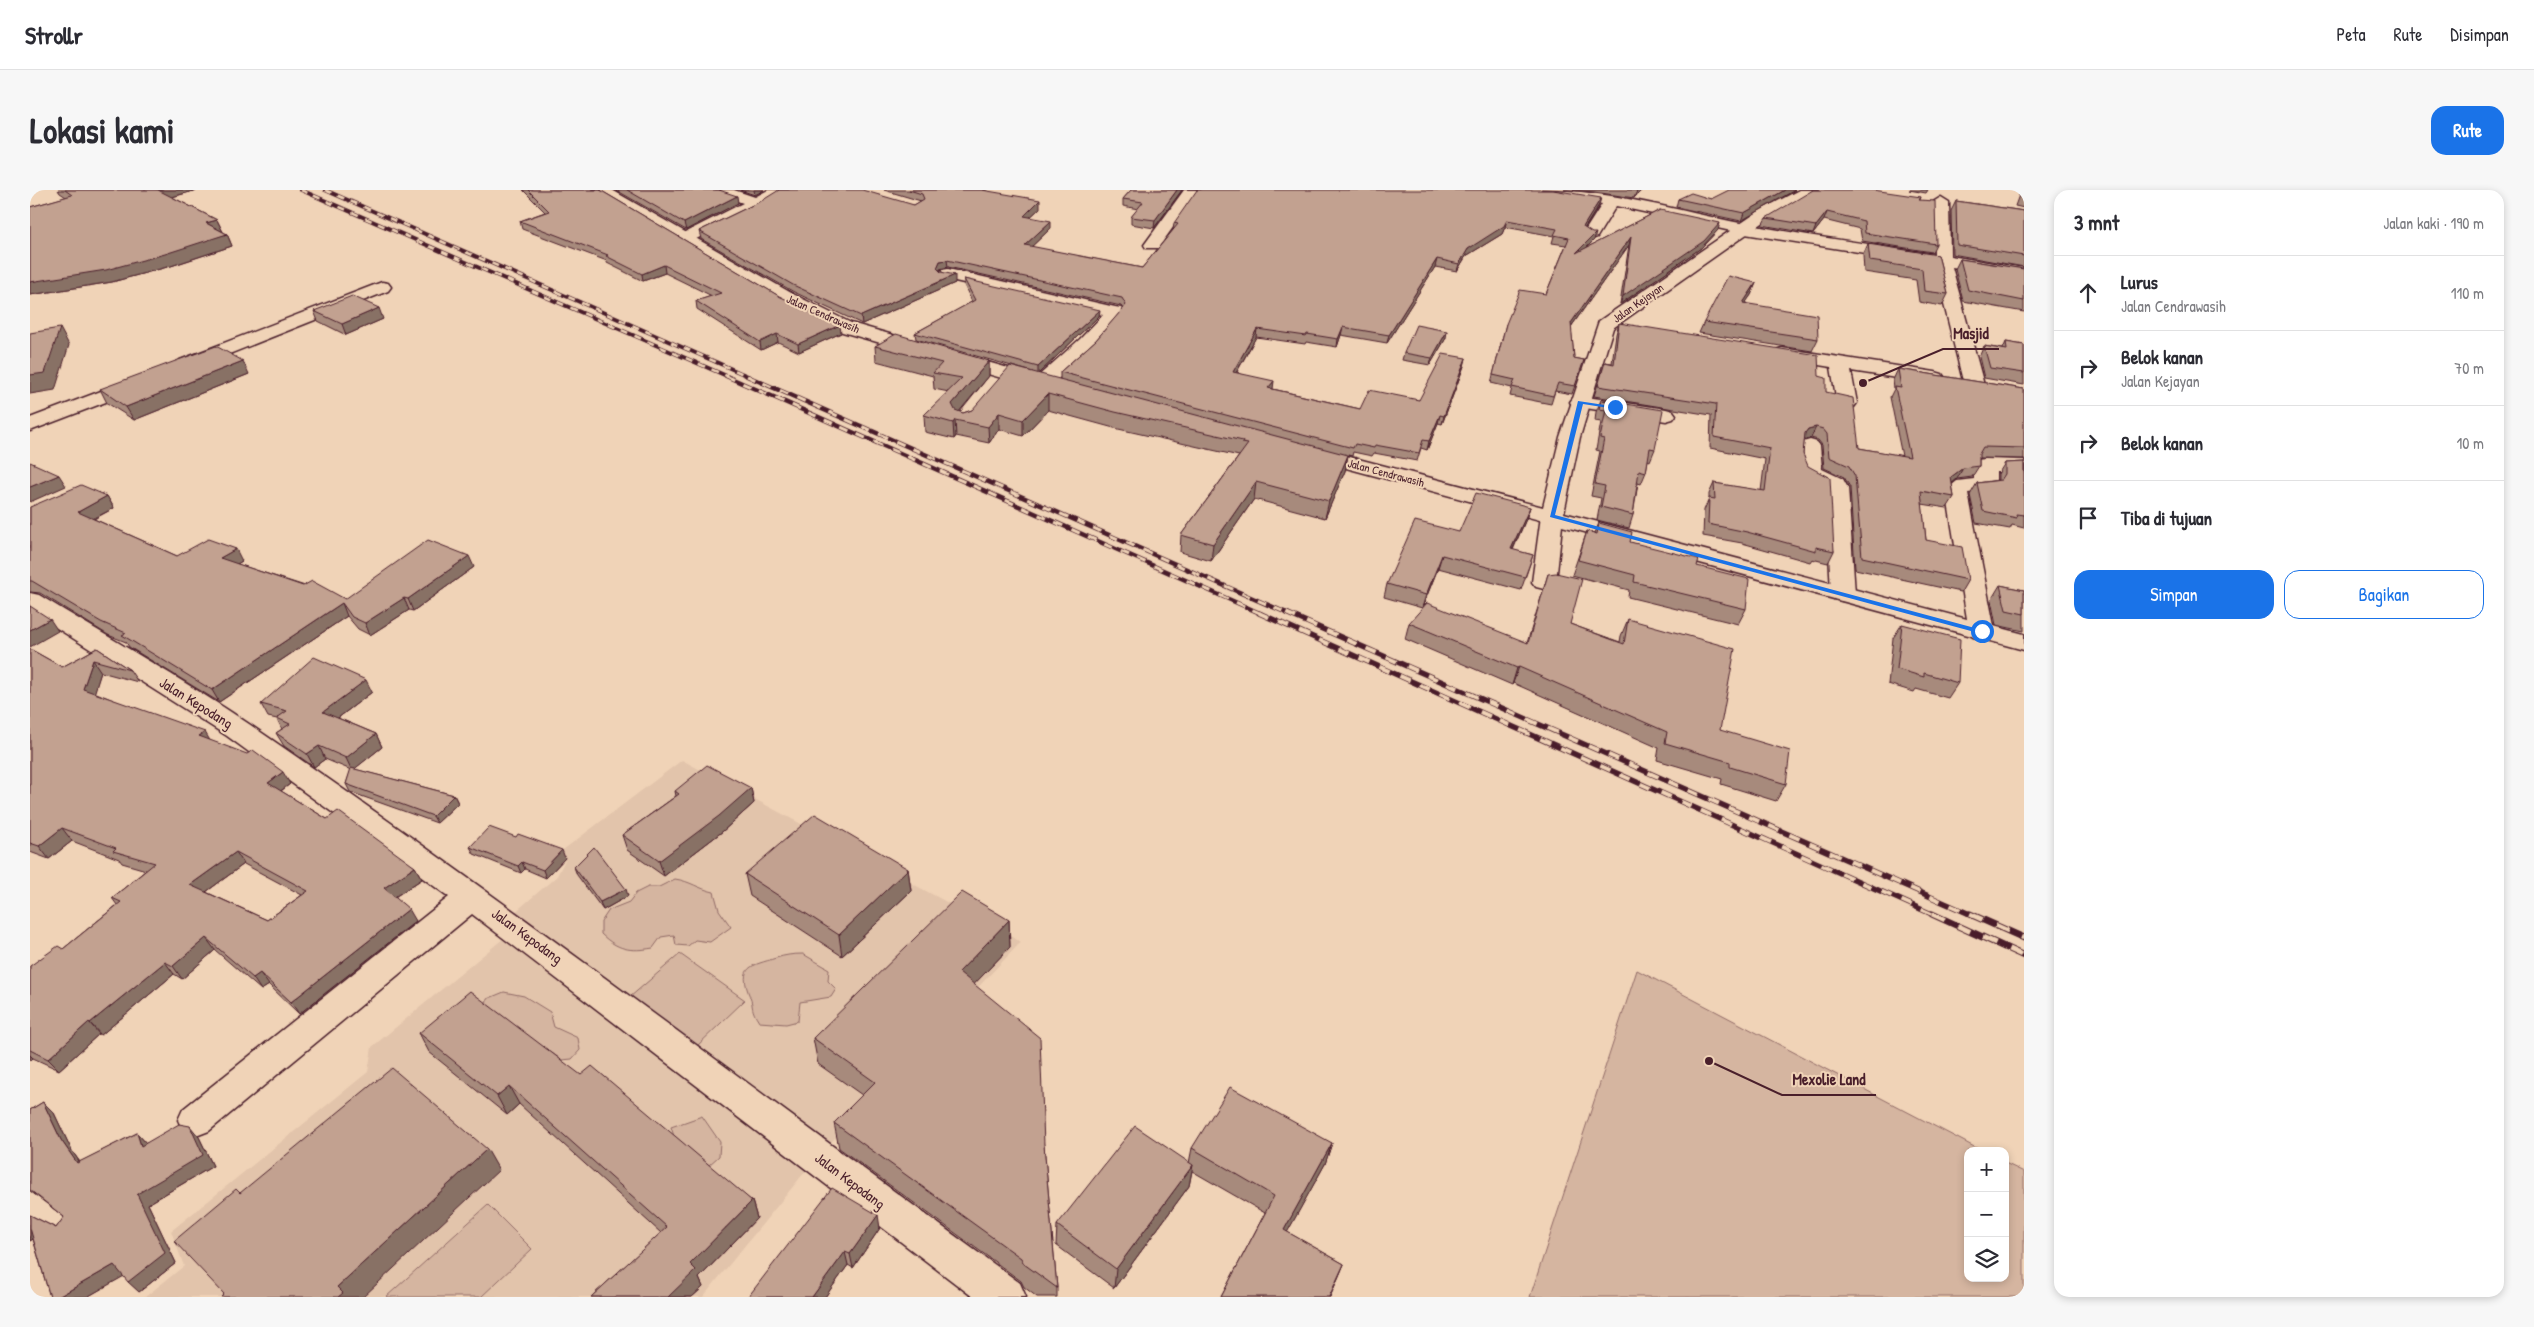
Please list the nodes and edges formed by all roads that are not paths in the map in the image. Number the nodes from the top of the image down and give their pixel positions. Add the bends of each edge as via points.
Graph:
1 (601, 190) edge
2 (719, 190) edge
3 (780, 190) edge
4 (1192, 190) edge
5 (1555, 190) edge
6 (1811, 190) edge
7 (1922, 199) edge
8 (1612, 200) junction
9 (1941, 202) junction
10 (758, 203) junction
11 (1960, 204) edge
12 (1745, 228) junction
13 (1591, 234) edge
14 (686, 238) junction
15 (1152, 244) dead end
16 (1942, 261) junction
17 (2024, 273) edge
18 (948, 274) edge
19 (382, 287) dead end
20 (1606, 325) junction
21 (1635, 330) edge
22 (1762, 350) edge
23 (1840, 363) junction
24 (169, 371) edge
25 (151, 378) edge
26 (1580, 402) junction
27 (1847, 402) edge
28 (1666, 416) dead end
29 (30, 426) edge
30 (1810, 446) dead end
31 (1292, 448) edge
32 (2024, 466) edge
33 (1552, 516) junction
34 (1544, 582) edge
35 (1843, 594) junction
36 (30, 600) edge
37 (1982, 631) junction
38 (2024, 642) edge
39 (471, 897) junction
40 (196, 1120) dead end
41 (1006, 1297) edge

1 - 14 street, Jalan Cendrawasih
2 - 10 street
3 - 10 street
4 - 15 street
5 - 8 street
6 - 12 street, Jalan Kejayan
7 - 9 street
8 - 12 street
8 - 13 street
9 - 11 street
9 - 16 street
10 - 14 street
12 - 16 street
12 - 20 street, Jalan Kejayan
14 - 18 street, Jalan Cendrawasih via 787,298 845,327 999,380 1052,386 1115,312
16 - 17 street
16 - 23 street via 1982,386
19 - 24 street
20 - 21 street
20 - 26 street, Jalan Kejayan
22 - 23 street
23 - 27 street
25 - 29 street
26 - 28 street
26 - 33 street, Jalan Kejayan
30 - 35 street via 1812,472 1837,488
31 - 33 street, Jalan Cendrawasih
32 - 37 street via 1985,465 1985,485 1965,486 1957,490
33 - 34 street, Jalan Kejayan
33 - 35 street, Jalan Cendrawasih
35 - 37 street, Jalan Cendrawasih
36 - 39 street, Jalan Kepodang via 237,729
37 - 38 street, Jalan Cendrawasih
39 - 40 street
39 - 41 street, Jalan Kepodang via 506,920

